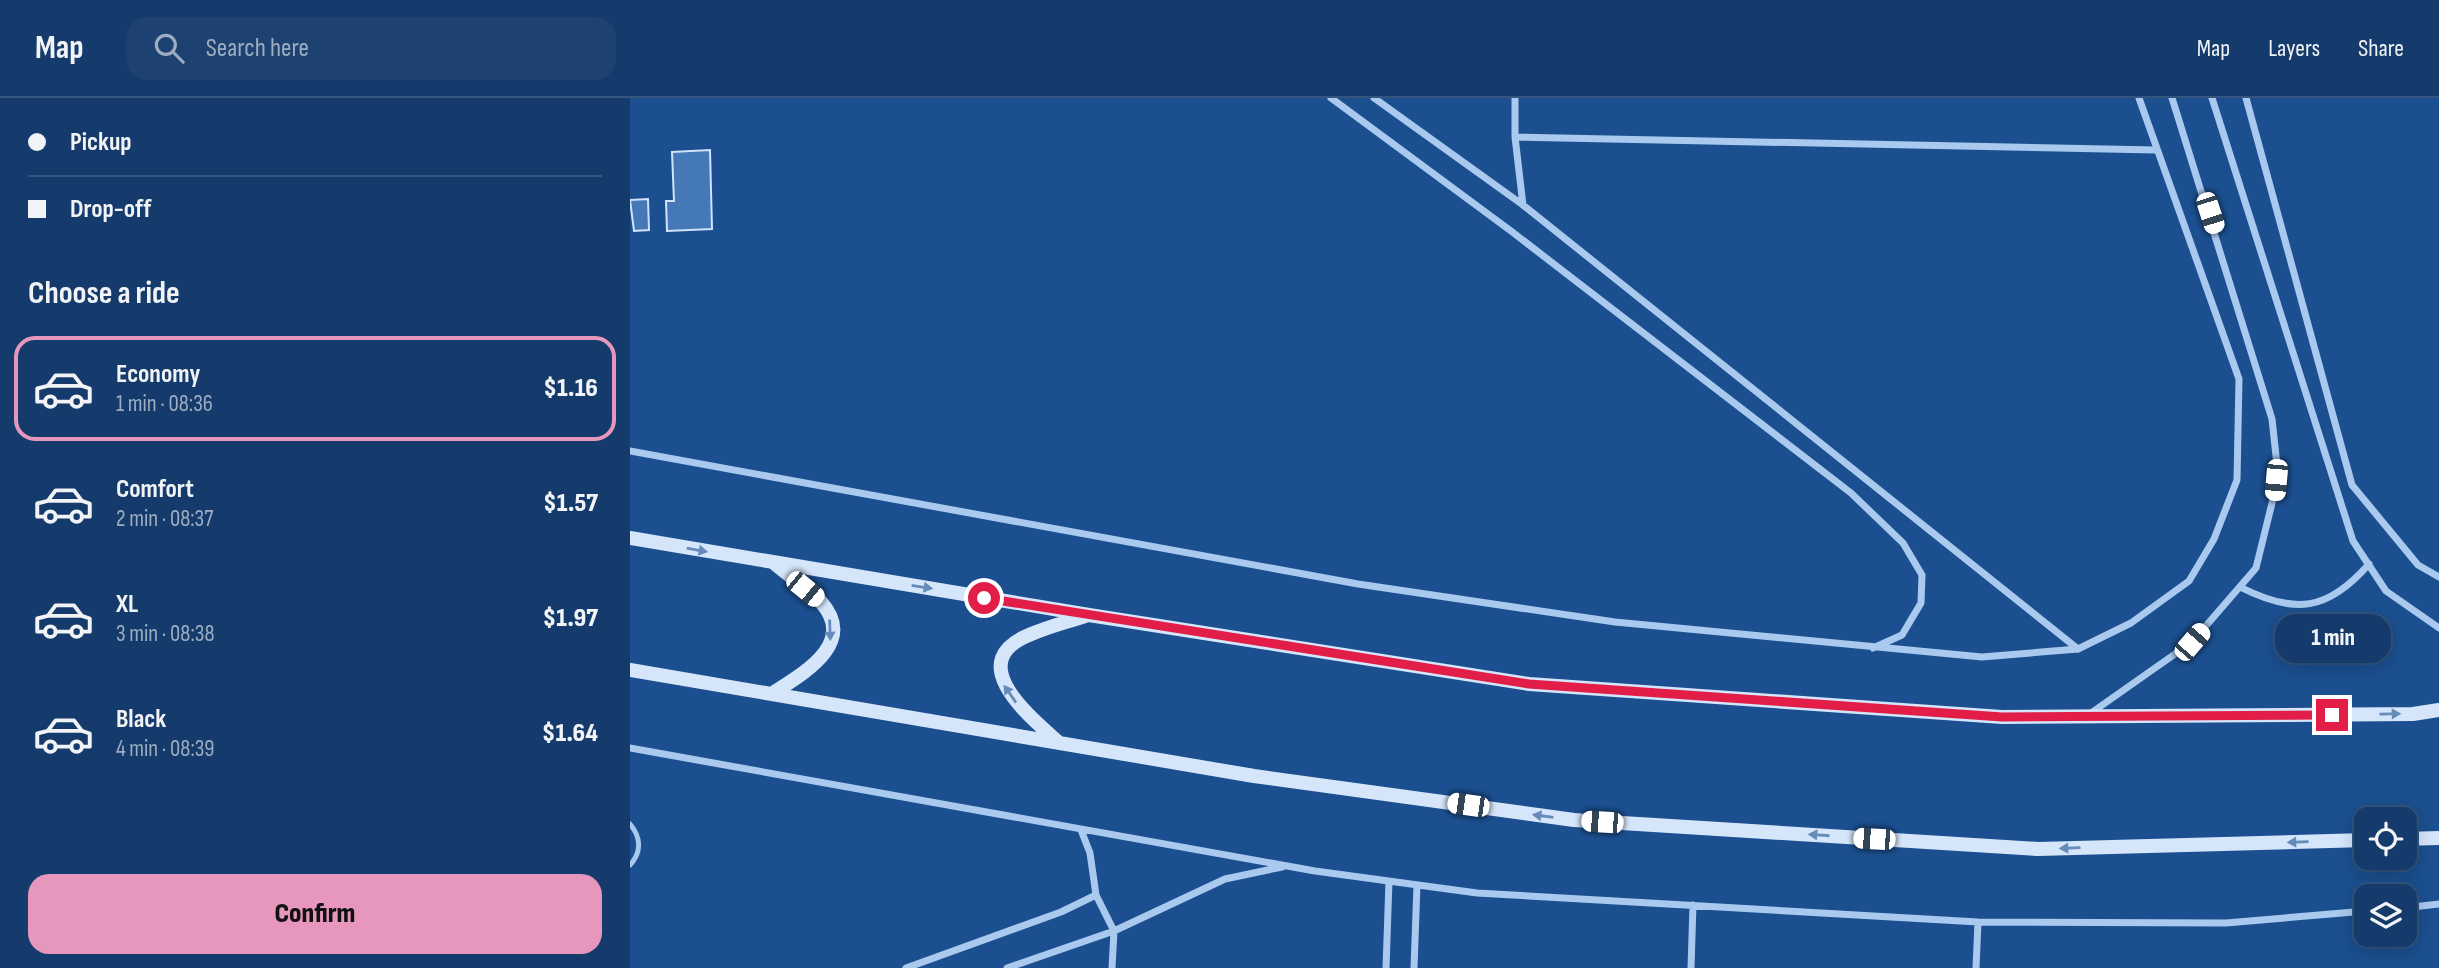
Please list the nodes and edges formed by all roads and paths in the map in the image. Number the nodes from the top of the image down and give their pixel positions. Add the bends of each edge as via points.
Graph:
1 (1331, 98) edge
2 (1374, 98) edge
3 (1516, 98) edge
4 (2139, 98) edge
5 (2172, 98) edge
6 (2212, 98) edge
7 (2246, 98) edge
8 (1514, 138) junction
9 (2155, 150) junction
10 (1523, 205) junction
11 (630, 451) edge
12 (630, 538) edge
13 (773, 563) junction
14 (2369, 564) junction
15 (2439, 577) edge
16 (2241, 587) junction
17 (1089, 615) junction
18 (2439, 628) edge
19 (1872, 648) junction
20 (2078, 649) junction
21 (630, 670) edge
22 (773, 693) junction
23 (2439, 710) edge
24 (2086, 717) junction
25 (1058, 742) junction
26 (630, 748) edge
27 (630, 824) edge
28 (1081, 830) junction
29 (2439, 838) edge
30 (2417, 839) edge
31 (2354, 840) edge
32 (630, 865) edge
33 (1286, 866) junction
34 (1389, 881) junction
35 (1417, 885) junction
36 (1096, 895) junction
37 (2439, 904) edge
38 (1693, 905) junction
39 (2417, 907) edge
40 (2354, 912) edge
41 (1978, 922) junction
42 (1114, 931) junction
43 (906, 968) edge
44 (1007, 968) edge
45 (1112, 968) edge
46 (1386, 968) edge
47 (1414, 968) edge
48 (1691, 968) edge
49 (1976, 968) edge

1 - 19 street via 1851,493 1903,542 1922,575 1921,603 1902,635
2 - 10 street
3 - 8 street
4 - 9 street
5 - 16 street via 2272,419 2277,465 2274,495 2256,568
6 - 14 street via 2353,541
7 - 15 street via 2352,485 2418,565
8 - 9 street
8 - 10 street
9 - 20 street via 2238,379 2237,480 2214,539 2189,581 2131,623
10 - 20 street
11 - 19 street via 1358,584 1615,622
12 -> 13 main road
13 -> 17 main road
13 -> 22 main road via 821,602 832,631 824,657
14 - 16 street via 2344,591 2307,605 2260,597
14 - 18 street via 2386,591
16 - 24 street via 2192,642
17 - 24 main road via 1529,684 2002,717
25 -> 17 main road via 1012,698 1001,669 1010,647 1027,635
19 - 20 street via 1982,657
21 - 22 main road
22 - 25 main road
24 -> 23 main road
31 -> 25 main road via 2038,849 1574,820 1254,776
26 - 28 street
27 - 32 lane via 638,833 640,849
28 - 33 street
28 - 36 street via 1090,853
29 - 30 main road
33 - 34 street
33 - 42 street via 1225,879
34 - 35 street
34 - 46 street
35 - 38 street via 1477,893
35 - 47 street
36 - 42 street
36 - 43 street
37 - 39 street
38 - 41 street
38 - 48 street
40 - 41 street via 2226,923
41 - 49 street
42 - 44 street
42 - 45 street

